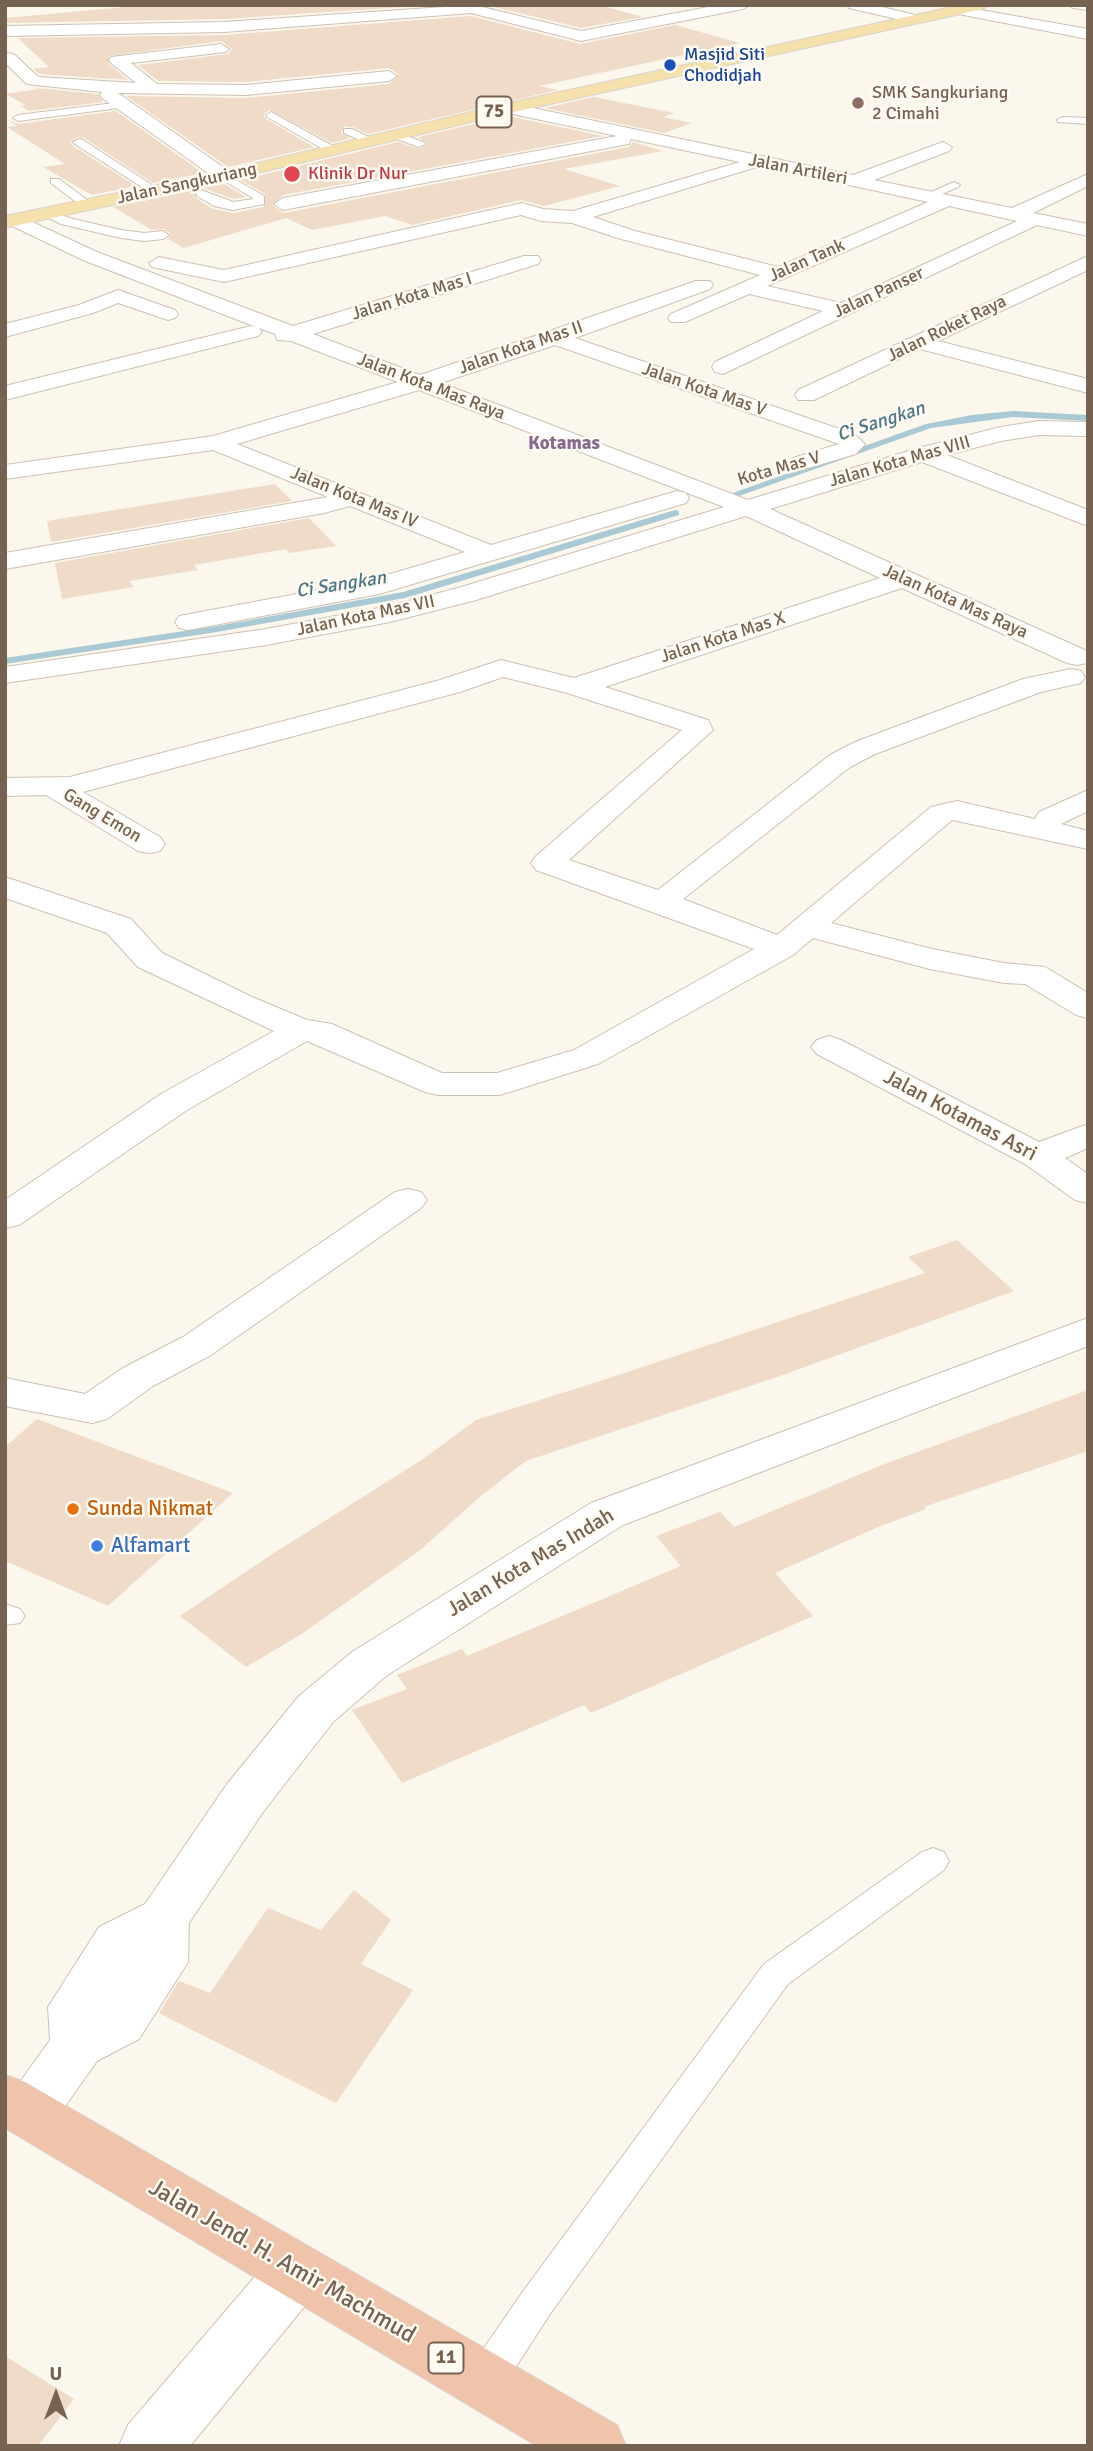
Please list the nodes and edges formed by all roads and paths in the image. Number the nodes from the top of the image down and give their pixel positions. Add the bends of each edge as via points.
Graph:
1 (743, 5) edge
2 (854, 5) edge
3 (983, 5) edge
4 (1073, 5) edge
5 (1088, 7) edge
6 (535, 8) dead end
7 (958, 10) junction
8 (498, 16) junction
9 (914, 19) junction
10 (5, 30) edge
11 (1088, 34) edge
12 (216, 40) junction
13 (239, 48) dead end
14 (108, 50) dead end
15 (34, 56) dead end
16 (7, 58) edge
17 (260, 74) dead end
18 (389, 76) dead end
19 (113, 88) junction
20 (280, 88) junction
21 (153, 89) junction
22 (122, 105) junction
23 (509, 108) junction
24 (271, 115) dead end
25 (18, 118) dead end
26 (1062, 120) dead end
27 (1088, 121) edge
28 (348, 131) dead end
29 (398, 136) junction
30 (639, 137) junction
31 (79, 142) dead end
32 (373, 142) junction
33 (419, 144) dead end
34 (943, 147) dead end
35 (334, 151) junction
36 (759, 162) junction
37 (224, 176) junction
38 (1088, 179) edge
39 (55, 181) dead end
40 (854, 181) junction
41 (155, 191) junction
42 (201, 194) dead end
43 (942, 194) junction
44 (14, 199) dead end
45 (283, 204) dead end
46 (88, 205) junction
47 (1013, 215) junction
48 (574, 217) junction
49 (1035, 219) junction
50 (23, 220) edge
51 (1088, 230) edge
52 (163, 235) dead end
53 (90, 256) junction
54 (531, 260) dead end
55 (70, 261) junction
56 (1088, 262) edge
57 (777, 273) junction
58 (703, 285) dead end
59 (748, 288) junction
60 (844, 310) junction
61 (669, 322) dead end
62 (5, 331) edge
63 (272, 335) junction
64 (555, 338) junction
65 (229, 339) junction
66 (921, 343) junction
67 (1088, 364) edge
68 (723, 367) dead end
69 (1060, 379) junction
70 (407, 386) junction
71 (1088, 386) edge
72 (5, 393) edge
73 (806, 395) dead end
74 (1088, 429) edge
75 (215, 443) junction
76 (853, 444) joint
77 (923, 454) junction
78 (783, 468) dead end
79 (5, 472) edge
80 (743, 480) dead end
81 (704, 491) junction
82 (354, 497) junction
83 (677, 498) junction
84 (745, 507) junction
85 (717, 516) junction
86 (1088, 519) edge
87 (492, 554) junction
88 (5, 561) edge
89 (902, 579) junction
90 (872, 589) junction
91 (165, 626) dead end
92 (59, 642) dead end
93 (5, 651) edge
94 (1071, 667) edge
95 (5, 676) edge
96 (574, 686) junction
97 (5, 786) edge
98 (55, 788) junction
99 (1088, 799) edge
100 (1050, 818) dead end
101 (1088, 840) edge
102 (149, 844) dead end
103 (5, 887) edge
104 (673, 892) dead end
105 (808, 927) junction
106 (781, 948) junction
107 (1088, 1009) edge
108 (301, 1030) junction
109 (829, 1047) dead end
110 (1088, 1135) edge
111 (1038, 1156) junction
112 (1088, 1192) edge
113 (408, 1200) dead end
114 (5, 1217) edge
115 (1088, 1331) edge
116 (5, 1392) edge
117 (933, 1861) dead end
118 (17, 2106) edge
119 (297, 2272) junction
120 (485, 2380) junction
121 (150, 2446) edge
122 (595, 2446) edge

1 - 8 street via 581,36
2 - 9 street
3 - 7 main road, Jalan Sangkuriang / 75
4 - 5 lane
6 - 8 street
7 - 9 main road, Jalan Sangkuriang / 75
7 - 11 street
8 - 12 street via 467,9
9 - 23 main road, Jalan Sangkuriang / 75
10 - 12 street via 180,20
12 - 13 street
12 - 14 street
12 - 21 street via 117,60
15 - 16 street
16 - 19 street via 33,80
17 - 20 street
18 - 20 street
19 - 21 street
19 - 22 street via 108,95
20 - 21 street
22 - 25 lane
22 - 37 street
23 - 29 main road, Jalan Sangkuriang / 75
23 - 30 street, Jalan Artileri
24 - 35 lane
26 - 27 lane
28 - 32 lane
29 - 32 main road, Jalan Sangkuriang / 75
29 - 33 lane
30 - 36 street, Jalan Artileri
30 - 45 street
31 - 41 lane
32 - 35 main road, Jalan Sangkuriang / 75
34 - 40 street
35 - 37 main road, Jalan Sangkuriang / 75
36 - 40 street, Jalan Artileri
36 - 48 street
37 - 41 main road, Jalan Sangkuriang / 75
37 - 42 lane via 260,202 233,206
38 - 47 street
39 - 46 lane
40 - 43 street, Jalan Artileri
41 - 46 main road, Jalan Sangkuriang / 75
43 - 47 street, Jalan Artileri
43 - 57 street, Jalan Tank
44 - 50 street
46 - 50 main road, Jalan Sangkuriang / 75
47 - 49 street, Jalan Artileri
48 - 50 street via 522,209 223,276 88,245
48 - 57 street
49 - 51 street, Jalan Artileri
49 - 60 street, Jalan Panser
50 - 52 lane via 65,221 144,237
50 - 53 street, Jalan Kota Mas Raya
50 - 55 street, Jalan Kota Mas Raya
53 - 55 street
53 - 63 street, Jalan Kota Mas Raya
54 - 63 street, Jalan Kota Mas I
55 - 63 street, Jalan Kota Mas Raya
56 - 66 street, Jalan Roket Raya
57 - 59 street, Jalan Tank
58 - 64 street, Jalan Kota Mas II
59 - 60 street
59 - 61 street, Jalan Tank
60 - 68 street, Jalan Panser
62 - 65 street via 118,296
63 - 65 street, Jalan Kota Mas I
63 - 70 street, Jalan Kota Mas Raya
64 - 70 street, Jalan Kota Mas II
64 - 76 street, Jalan Kota Mas V
65 - 72 street, Jalan Kota Mas I
66 - 69 street
66 - 73 street, Jalan Roket Raya
67 - 69 street
69 - 71 street
70 - 75 street, Jalan Kota Mas II
70 - 81 street, Jalan Kota Mas Raya
70 - 83 street, Jalan Kota Mas Raya
74 - 77 street, Jalan Kota Mas VIII via 1039,428
75 - 79 street, Jalan Kota Mas II
75 - 82 street, Jalan Kota Mas IV
76 - 78 street, Kota Mas V
77 - 84 street, Jalan Kota Mas VIII
77 - 86 street
80 - 81 street, Kota Mas V
81 - 84 street, Jalan Kota Mas Raya
82 - 87 street, Jalan Kota Mas IV
82 - 88 street
83 - 85 street, Jalan Kota Mas Raya
83 - 87 street
84 - 85 street, Jalan Kota Mas VIII
84 - 89 street, Jalan Kota Mas Raya
85 - 90 street, Jalan Kota Mas Raya
85 - 95 street, Jalan Kota Mas VII via 390,614
87 - 91 street via 370,588
89 - 90 street, Jalan Kota Mas X
89 - 94 street, Jalan Kota Mas Raya
90 - 94 street, Jalan Kota Mas Raya via 1030,659
90 - 96 street, Jalan Kota Mas X
92 - 93 street
94 - 104 street via 840,761
96 - 98 street via 511,669 493,670 450,686
96 - 106 street via 693,724 699,730 547,863
97 - 98 street
98 - 102 street, Gang Emon
99 - 100 street
101 - 105 street via 957,810 942,813
103 - 108 street via 119,926 150,960
105 - 106 street
105 - 107 street via 930,959 1033,974
106 - 108 street via 586,1058 500,1084 438,1084 320,1031
108 - 114 street via 174,1102
109 - 111 street, Jalan Kotamas Asri
110 - 111 street
111 - 112 street, Jalan Kotamas Asri
113 - 116 street via 197,1346 138,1377 92,1409
115 - 118 street, Jalan Kota Mas Indah via 607,1514 369,1664 316,1709 245,1798 163,1919 162,1962 120,2023 78,2045
117 - 120 lane via 776,1974
118 - 119 highway, Jalan Jend. H. Amir Machmud / 11
119 - 120 highway, Jalan Jend. H. Amir Machmud / 11
119 - 121 street
120 - 122 highway, Jalan Jend. H. Amir Machmud / 11

